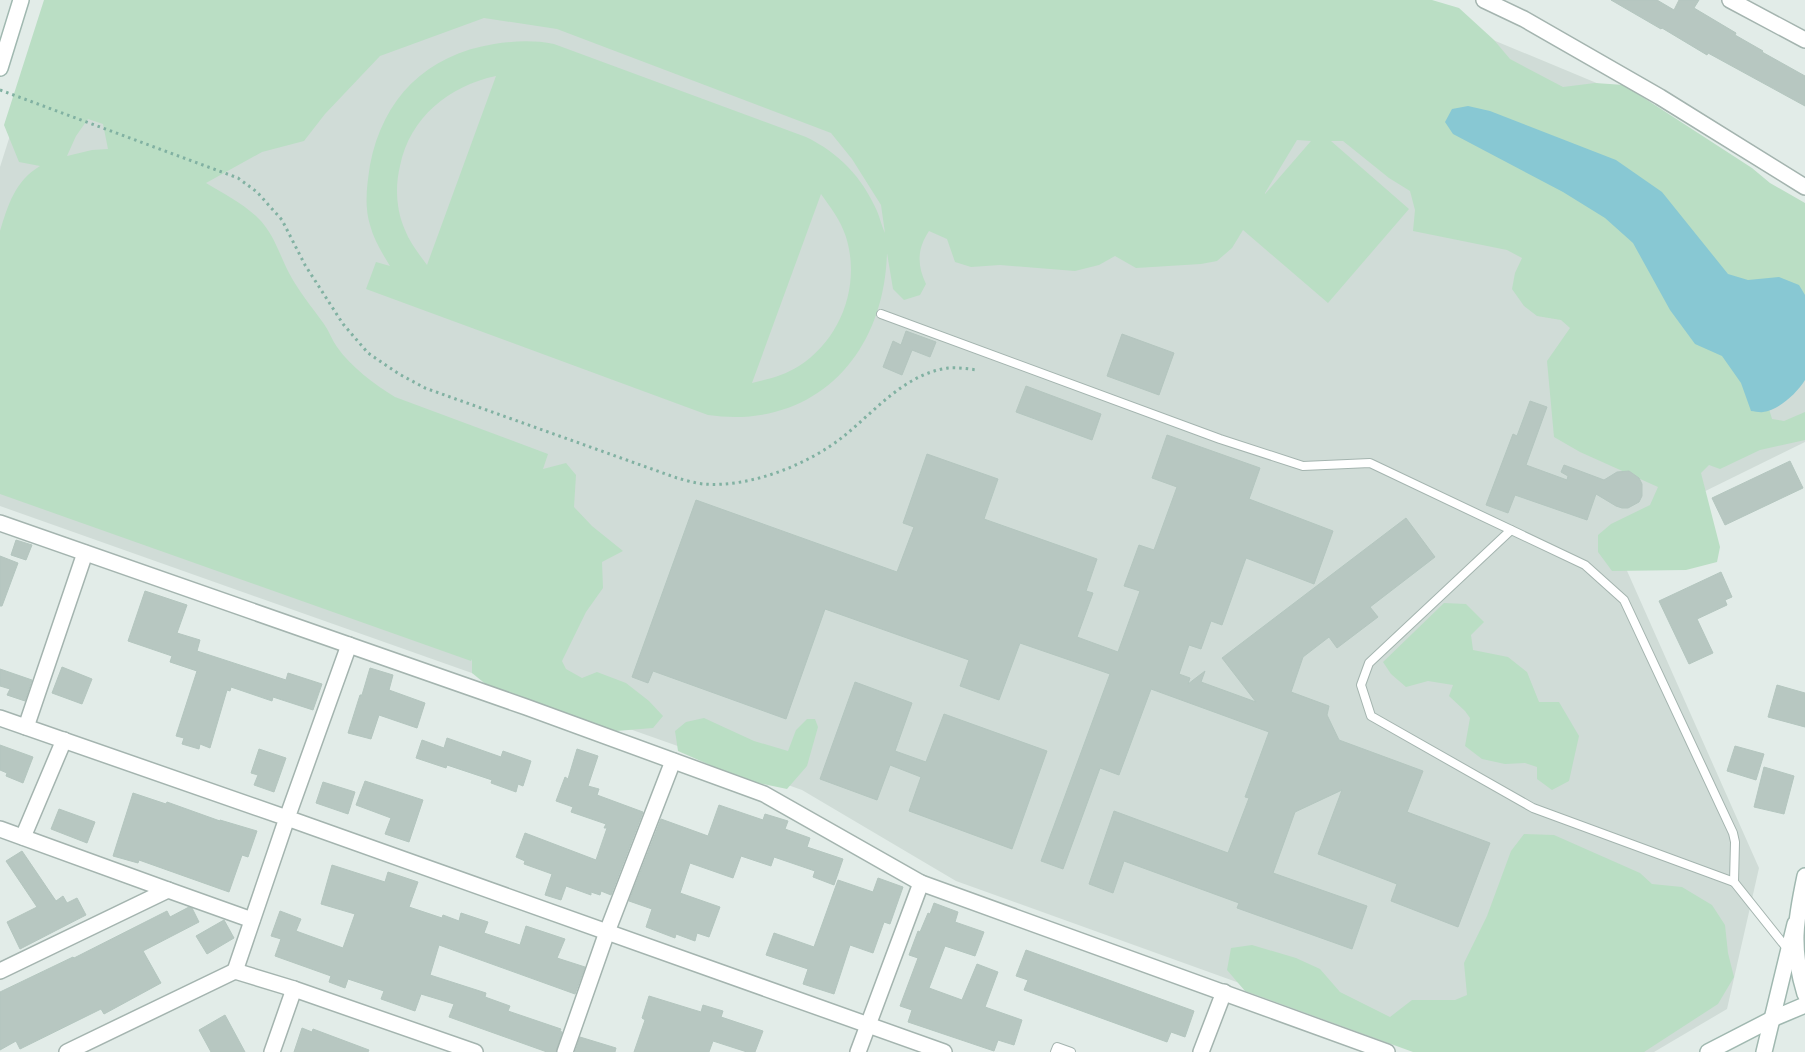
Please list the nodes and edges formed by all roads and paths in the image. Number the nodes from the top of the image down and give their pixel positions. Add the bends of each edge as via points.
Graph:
1 (21, 0) edge
2 (1484, 0) edge
3 (1730, 0) edge
4 (1805, 40) edge
5 (0, 68) edge
6 (0, 90) edge
7 (1805, 187) edge
8 (881, 314) dead end
9 (978, 370) dead end
10 (0, 523) edge
11 (1511, 530) junction
12 (85, 553) junction
13 (349, 645) junction
14 (0, 718) edge
15 (26, 727) junction
16 (64, 740) junction
17 (674, 761) junction
18 (287, 818) junction
19 (0, 828) edge
20 (23, 837) junction
21 (1805, 876) edge
22 (1734, 882) junction
23 (921, 883) junction
24 (168, 890) junction
25 (252, 920) junction
26 (1795, 924) junction
27 (606, 932) junction
28 (1789, 951) junction
29 (0, 971) edge
30 (235, 971) junction
31 (294, 989) junction
32 (1224, 992) junction
33 (1805, 994) edge
34 (1805, 1005) edge
35 (1772, 1019) junction
36 (868, 1025) junction
37 (67, 1052) edge
38 (272, 1052) edge
39 (475, 1052) edge
40 (566, 1052) edge
41 (858, 1052) edge
42 (944, 1052) edge
43 (1055, 1052) edge
44 (1071, 1052) edge
45 (1201, 1052) edge
46 (1387, 1052) edge
47 (1708, 1052) edge
48 (1764, 1052) edge

1 - 5 street
2 - 7 street via 1567,43
3 - 4 street
6 - 9 path via 238,178 257,192 282,220 305,265 343,324 368,353 399,374 425,388 677,478 703,484 745,482 774,474 813,456 843,437 909,382 930,372 949,368
8 - 11 lane via 1220,439 1303,466 1370,463
10 - 12 street
11 - 22 lane via 1585,565 1624,600 1733,832
11 - 22 lane via 1369,663 1361,685 1371,716 1533,808
12 - 13 street
12 - 15 street
13 - 17 street
13 - 18 street
14 - 15 street
15 - 16 street
16 - 18 street
16 - 20 street
17 - 23 street via 764,794
17 - 27 street
18 - 25 street
18 - 27 street
19 - 20 street
20 - 24 street
21 - 26 street
22 - 28 lane
23 - 32 street
23 - 36 street
24 - 25 street
24 - 29 street
25 - 30 street
26 - 28 street
26 - 33 street via 1797,959
27 - 36 street
27 - 40 street
28 - 35 street
30 - 31 street
30 - 37 street
31 - 38 street
31 - 39 street
32 - 45 street
32 - 46 street
34 - 35 street
35 - 47 street
35 - 48 street
36 - 41 street
36 - 42 street
43 - 44 lane via 1056,1047

